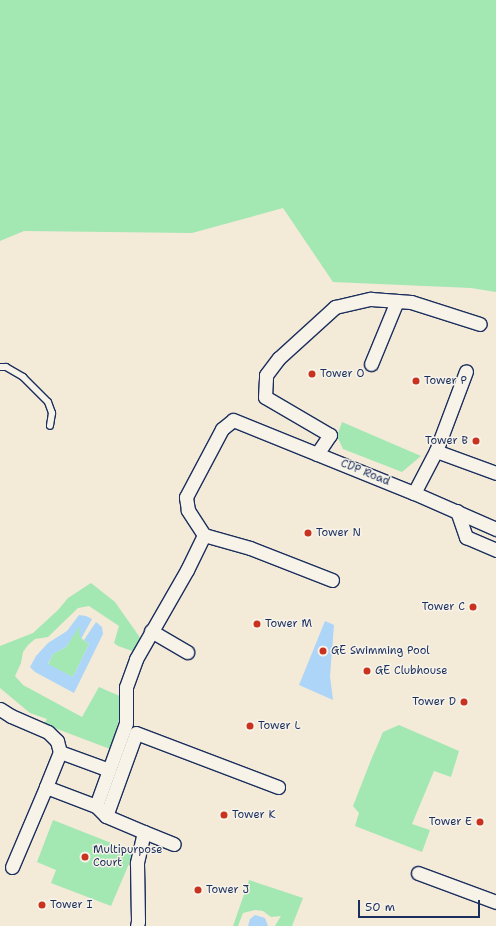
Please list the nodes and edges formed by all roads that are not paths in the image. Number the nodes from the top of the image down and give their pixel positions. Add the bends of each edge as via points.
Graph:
1 (397, 301) junction
2 (480, 324) dead end
3 (371, 364) dead end
4 (0, 367) edge
5 (466, 371) dead end
6 (50, 426) dead end
7 (436, 451) junction
8 (316, 454) junction
9 (496, 473) edge
10 (414, 493) junction
11 (457, 512) junction
12 (496, 529) edge
13 (204, 535) junction
14 (496, 550) edge
15 (332, 580) dead end
16 (152, 631) junction
17 (186, 652) dead end
18 (0, 709) edge
19 (60, 752) junction
20 (109, 770) junction
21 (46, 787) junction
22 (278, 787) dead end
23 (96, 806) junction
24 (106, 816) junction
25 (144, 832) junction
26 (174, 844) dead end
27 (12, 867) dead end
28 (418, 874) dead end
29 (496, 902) edge
30 (137, 926) edge

1 - 2 street via 411,302
1 - 3 street
1 - 8 street via 371,298 335,307 279,358 266,375 265,397 330,435
4 - 6 lane via 6,367 23,377 48,402 52,413
5 - 7 street
7 - 9 street
7 - 10 street
8 - 10 street, CDP Road
8 - 13 street, CDP Road via 233,420 222,429 186,497 188,510
10 - 11 street, CDP Road
11 - 12 street, CDP Road
11 - 14 street via 466,537
13 - 15 street via 250,548
13 - 16 street
16 - 17 street
16 - 20 street via 136,659 126,687 126,723
18 - 19 street via 48,732 57,741
19 - 20 street
19 - 21 street
20 - 23 street
21 - 23 street
21 - 27 street
22 - 24 street via 136,733
23 - 24 street
24 - 25 street
25 - 26 street
25 - 30 street via 137,863
28 - 29 street

